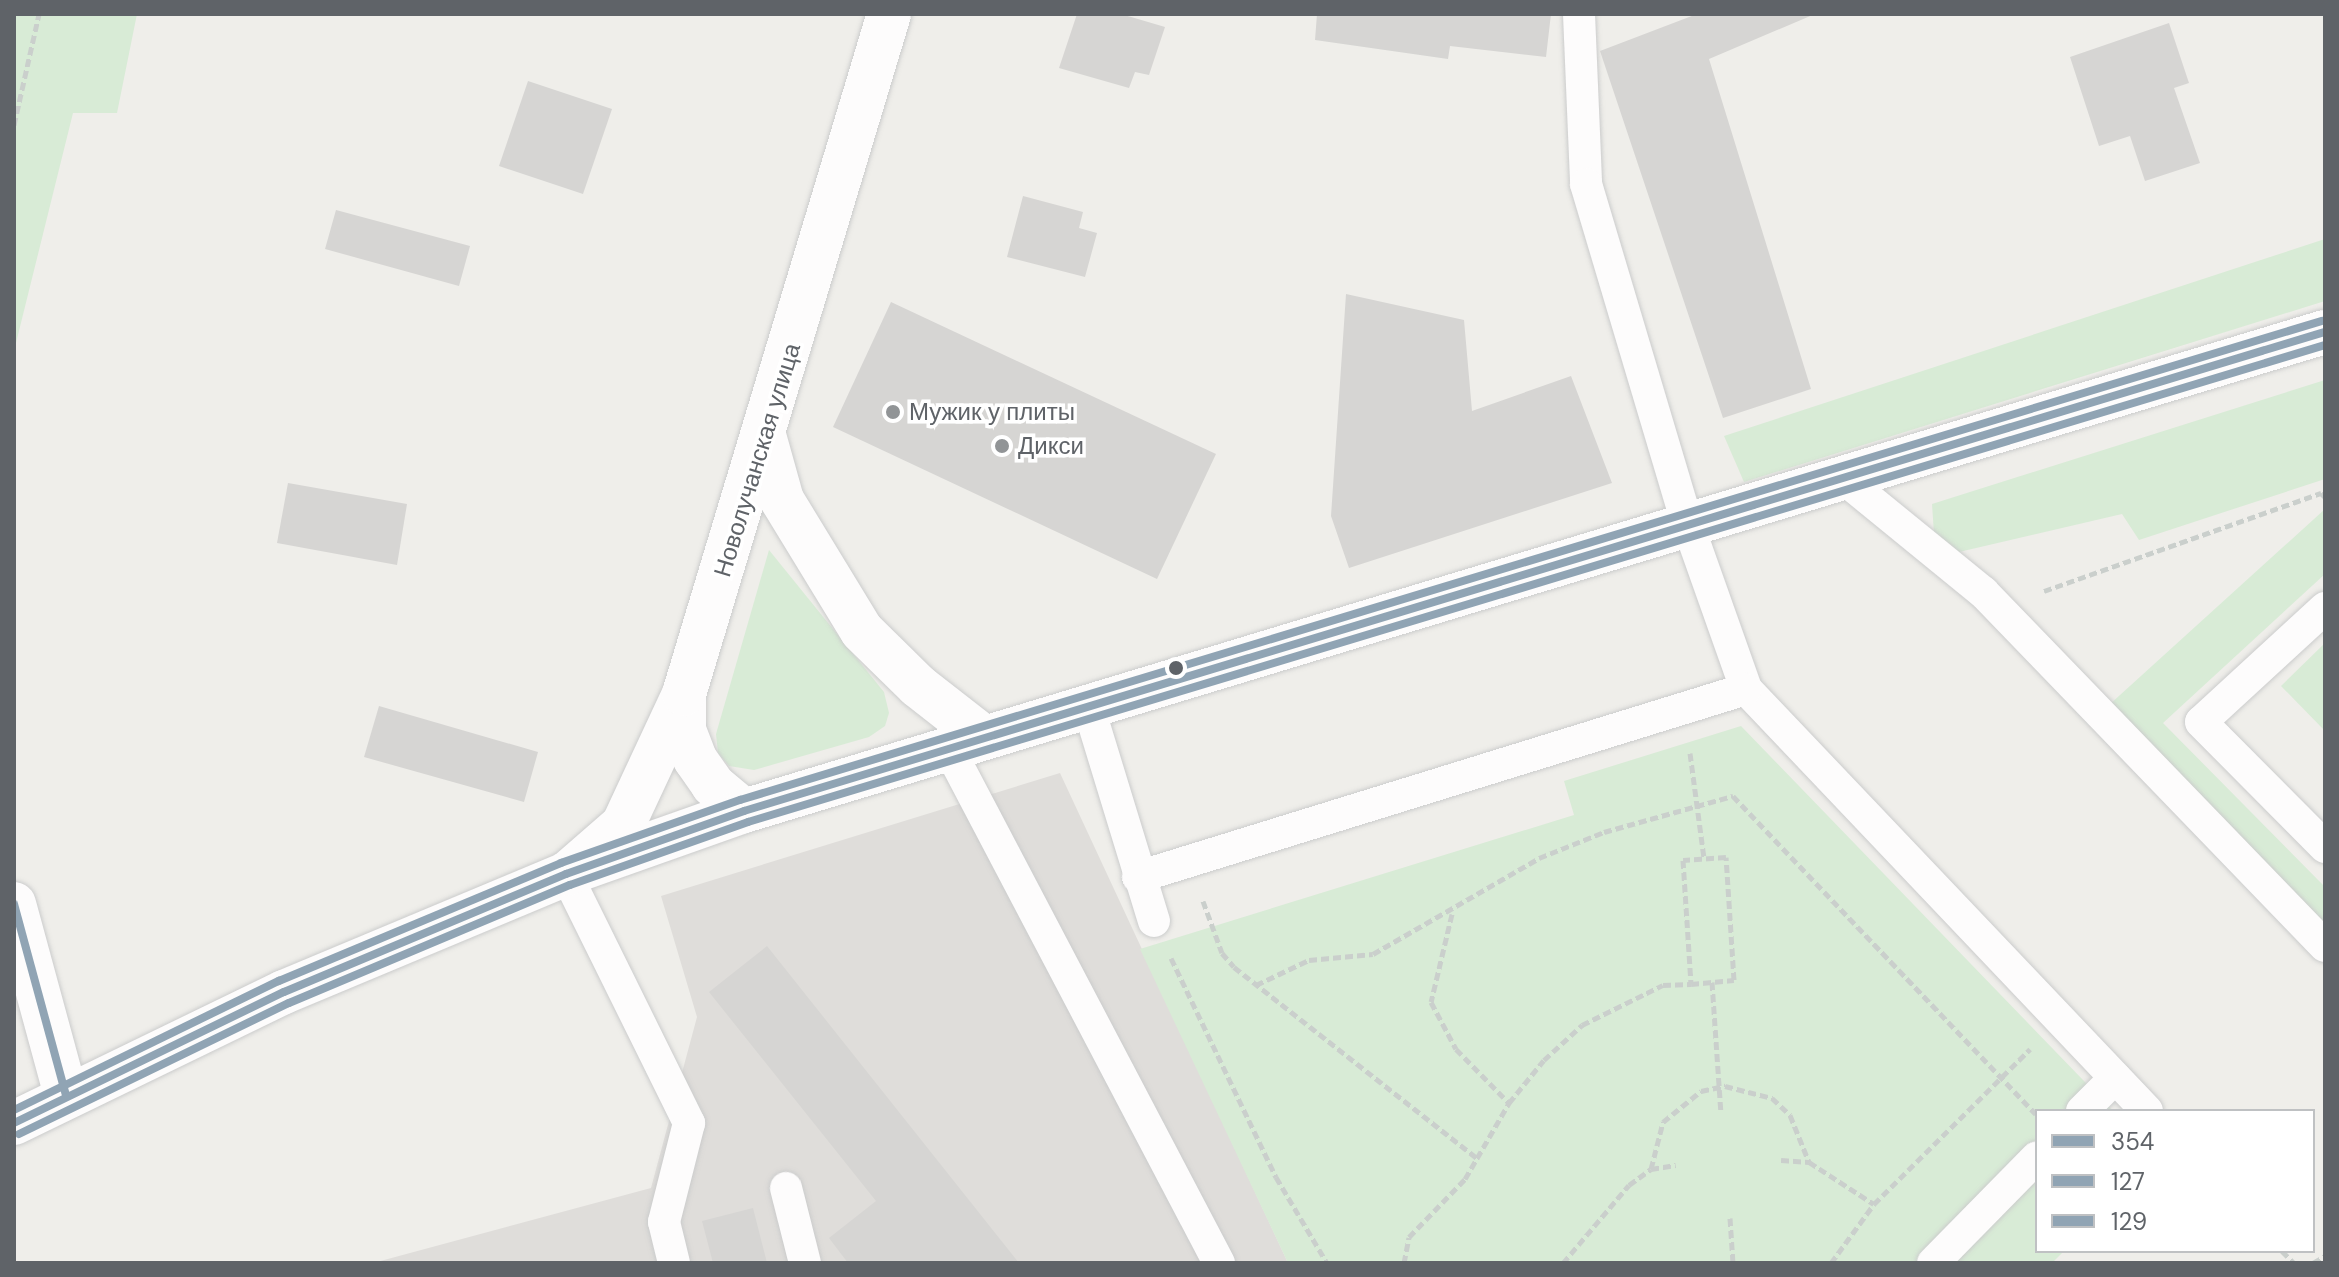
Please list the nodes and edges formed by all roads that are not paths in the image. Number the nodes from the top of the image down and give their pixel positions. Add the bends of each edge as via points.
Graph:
1 (889, 14) edge
2 (1579, 14) edge
3 (2324, 333) edge
4 (765, 439) junction
5 (1843, 478) junction
6 (1687, 522) junction
7 (2325, 608) edge
8 (1746, 689) junction
9 (684, 694) junction
10 (1087, 702) junction
11 (965, 741) junction
12 (744, 811) junction
13 (2325, 847) edge
14 (566, 874) junction
15 (1138, 877) junction
16 (14, 904) edge
17 (1154, 921) road end
18 (2325, 946) edge
19 (2115, 1078) junction
20 (66, 1096) junction
21 (2084, 1109) edge
22 (2145, 1109) edge
23 (14, 1123) edge
24 (2035, 1159) edge
25 (786, 1188) dead end
26 (674, 1263) edge
27 (805, 1263) edge
28 (1219, 1263) edge
29 (1933, 1263) edge

1 - 4 street, Новолучанская улица
2 - 6 lane via 1586,184
3 - 5 street
4 - 9 street, Новолучанская улица
4 - 11 street via 782,500 862,631
5 - 6 street
5 - 18 lane via 1997,607
6 - 8 lane
6 - 10 street
7 - 13 lane via 2201,722
8 - 15 lane
8 - 19 lane
9 - 12 street via 684,730 695,759 713,785
9 - 14 street, Новолучанская улица via 623,825 602,849
10 - 11 street
10 - 15 lane
11 - 12 street
11 - 28 lane
12 - 14 street
14 - 20 street via 284,992
14 - 26 lane via 689,1123 664,1222
15 - 17 lane
16 - 20 street
19 - 21 lane
19 - 22 lane
20 - 23 street
24 - 29 lane
25 - 27 lane

